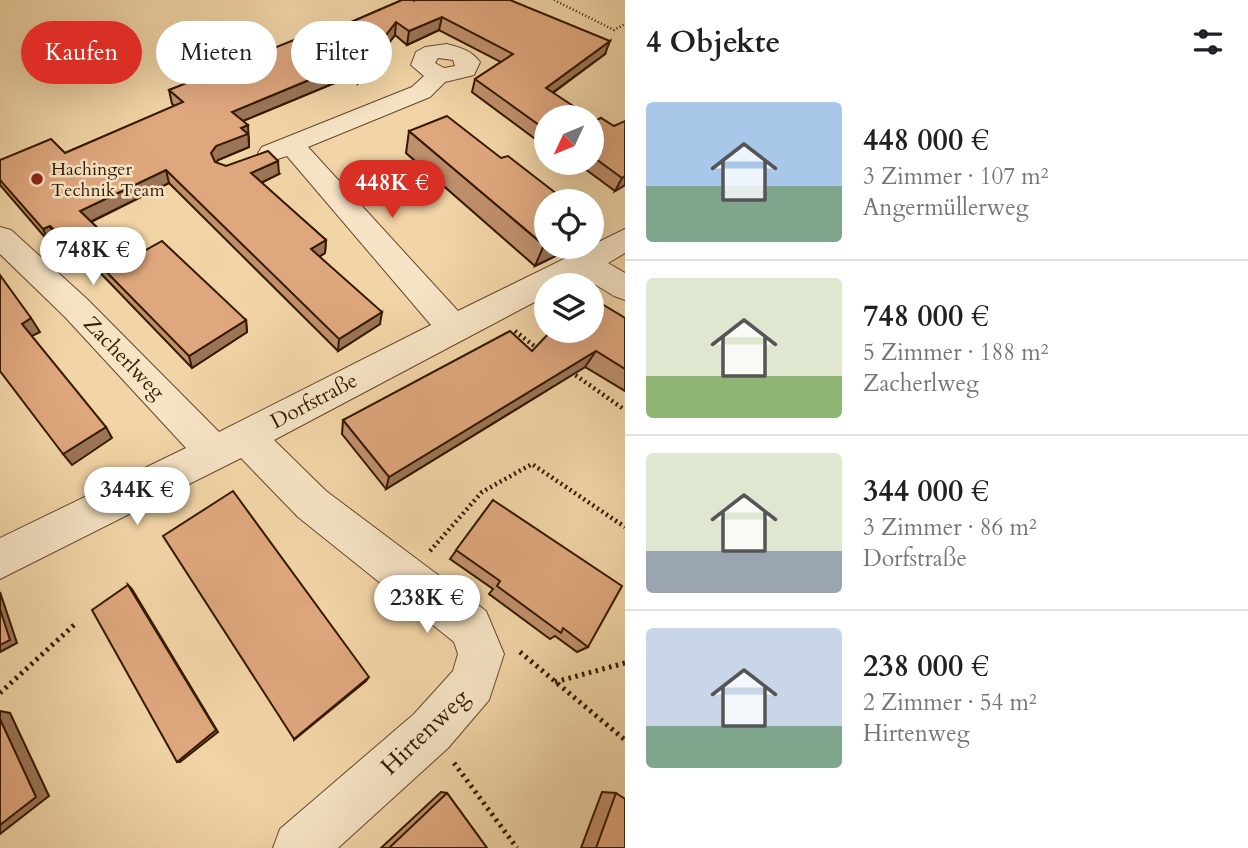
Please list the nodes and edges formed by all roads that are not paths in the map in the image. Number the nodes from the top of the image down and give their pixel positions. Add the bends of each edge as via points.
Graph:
1 (440, 75) dead end
2 (292, 145) junction
3 (242, 163) edge
4 (0, 236) edge
5 (622, 245) edge
6 (585, 263) junction
7 (625, 288) edge
8 (453, 328) junction
9 (230, 445) junction
10 (0, 559) edge
11 (299, 848) edge

1 - 2 street via 421,92
2 - 3 street
2 - 8 street
4 - 9 street, Zacherlweg
5 - 6 street, Dorfstraße
6 - 7 street
6 - 8 street, Dorfstraße
8 - 9 street, Dorfstraße
9 - 10 street, Dorfstraße
9 - 11 street, Hirtenweg via 470,626 481,654 473,684 431,731

